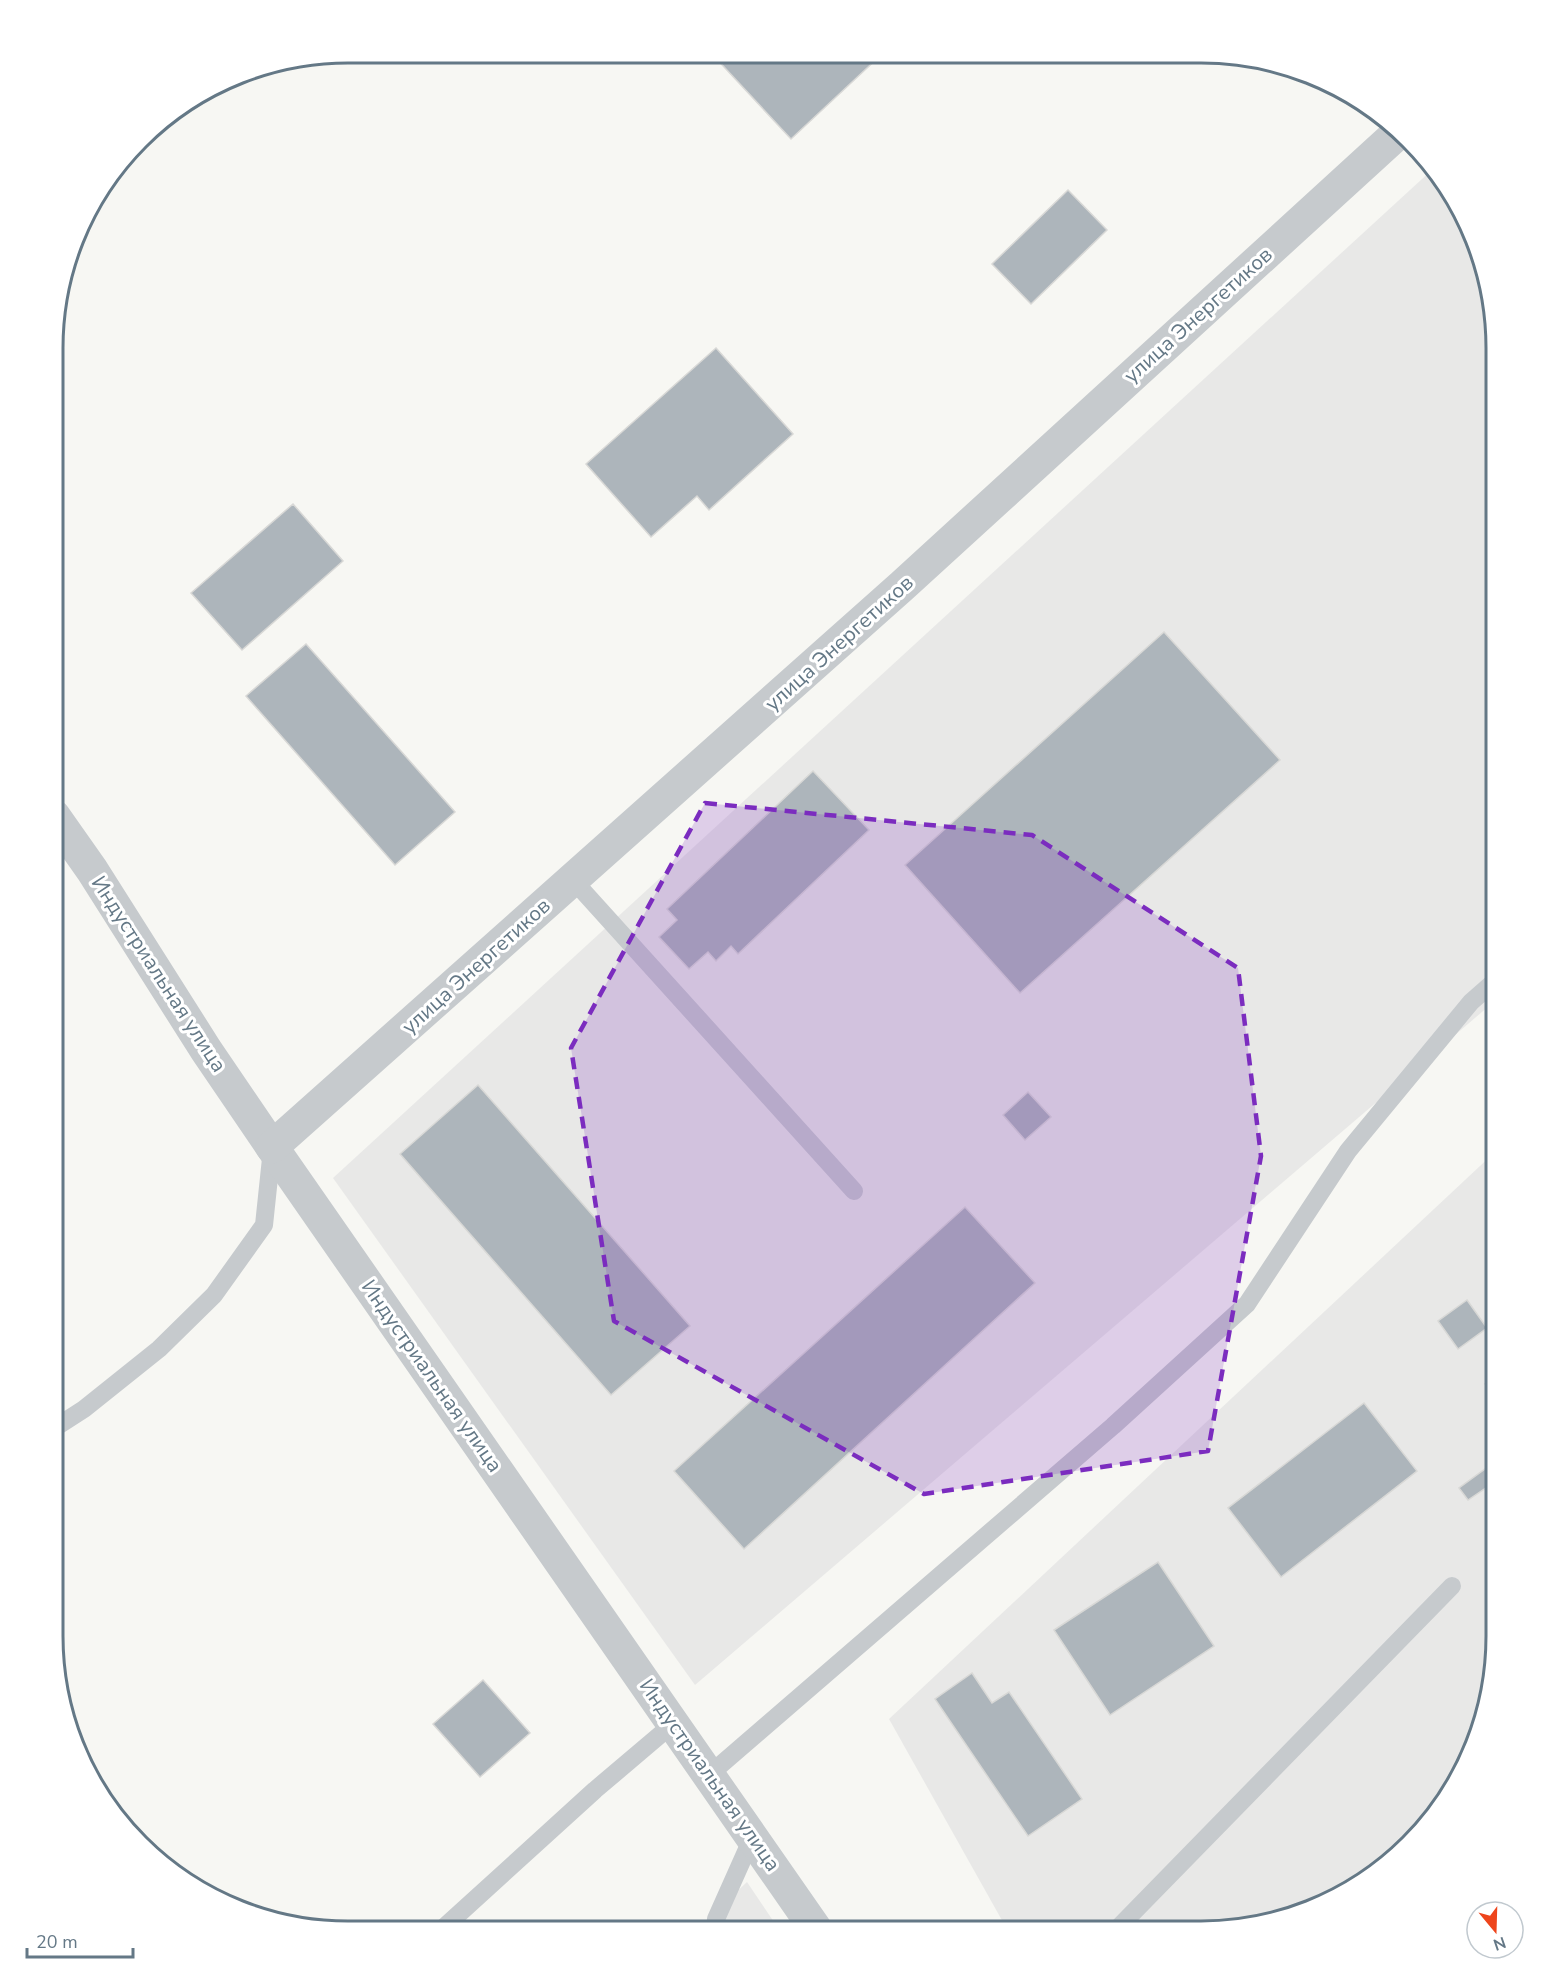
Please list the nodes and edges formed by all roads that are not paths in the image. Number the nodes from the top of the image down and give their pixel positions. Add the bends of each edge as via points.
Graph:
1 (1393, 137) edge
2 (63, 829) edge
3 (573, 880) junction
4 (1486, 989) edge
5 (272, 1147) junction
6 (854, 1191) dead end
7 (63, 1423) edge
8 (1452, 1586) dead end
9 (674, 1724) junction
10 (710, 1774) junction
11 (753, 1836) junction
12 (451, 1921) edge
13 (716, 1921) edge
14 (811, 1921) edge
15 (1124, 1921) edge

1 - 3 street, улица Энергетиков
2 - 5 street, Индустриальная улица
3 - 5 street, улица Энергетиков
3 - 6 lane
4 - 10 lane via 1348,1151 1247,1304 1104,1434
5 - 7 lane via 264,1225 214,1295 159,1348
5 - 9 street, Индустриальная улица
8 - 15 lane
9 - 10 street, Индустриальная улица
9 - 12 lane
10 - 11 street, Индустриальная улица
11 - 13 lane
11 - 14 street, Индустриальная улица

